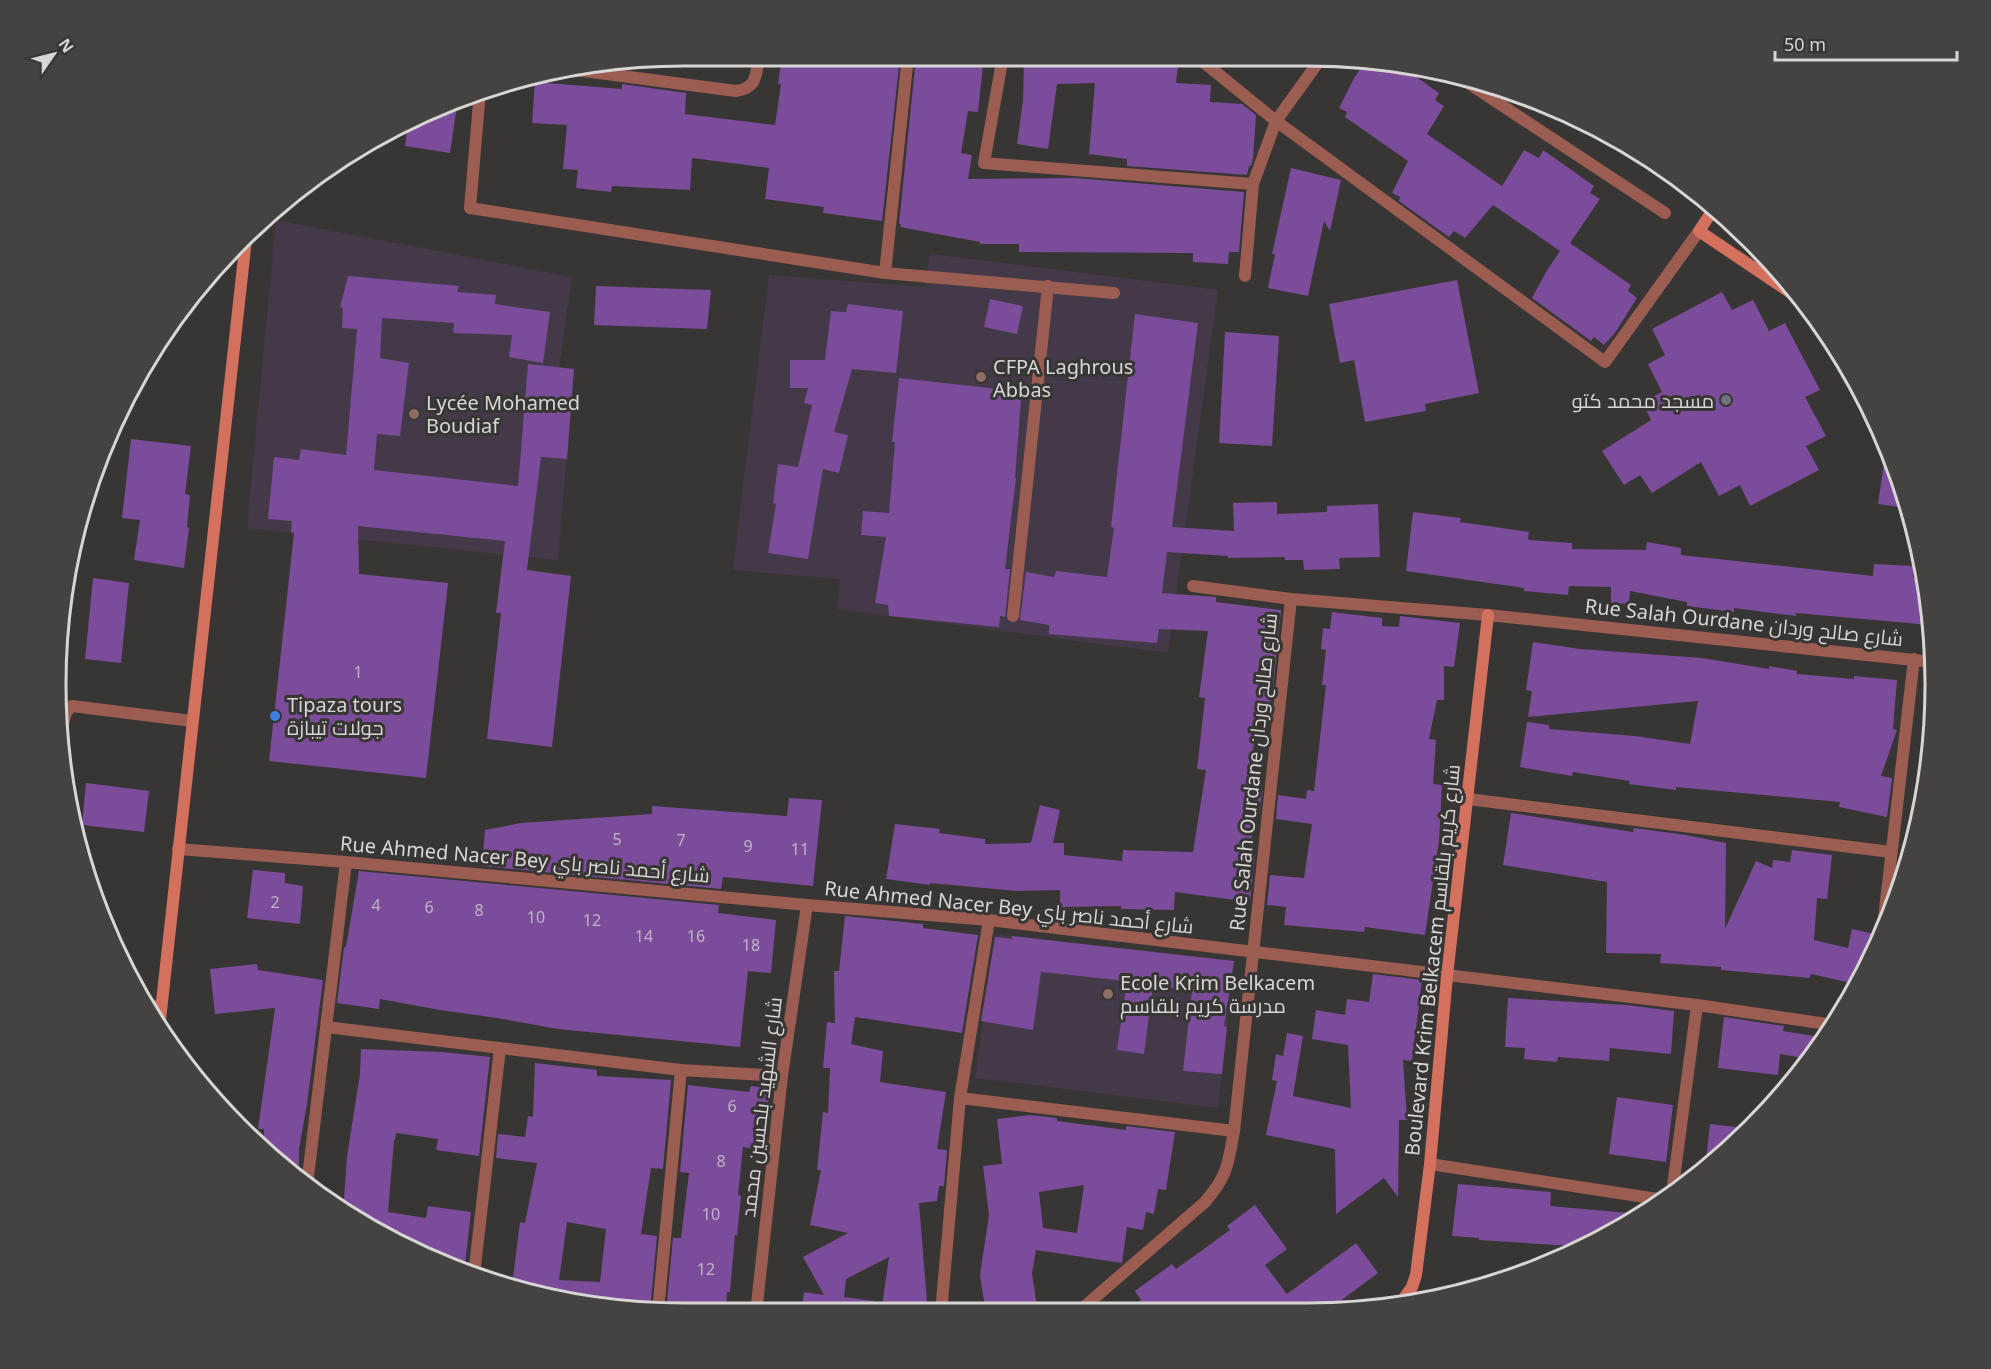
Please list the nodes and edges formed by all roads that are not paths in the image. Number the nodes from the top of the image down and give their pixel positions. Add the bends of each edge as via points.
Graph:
1 (757, 66) edge
2 (907, 66) edge
3 (1001, 66) edge
4 (1208, 66) edge
5 (1315, 66) edge
6 (595, 73) edge
7 (1481, 91) edge
8 (479, 102) edge
9 (1276, 121) junction
10 (1253, 184) junction
11 (1665, 213) dead end
12 (1709, 215) edge
13 (1699, 231) junction
14 (245, 249) edge
15 (885, 273) junction
16 (1245, 276) dead end
17 (1778, 284) edge
18 (1048, 286) junction
19 (1114, 293) dead end
20 (1193, 586) dead end
21 (1290, 599) junction
22 (1488, 615) junction
23 (1013, 616) dead end
24 (1914, 659) junction
25 (1924, 661) edge
26 (67, 712) edge
27 (192, 721) junction
28 (1468, 799) junction
29 (178, 849) junction
30 (1892, 852) junction
31 (346, 862) junction
32 (1887, 898) edge
33 (807, 905) junction
34 (989, 920) junction
35 (1253, 953) junction
36 (1447, 976) junction
37 (1697, 1005) junction
38 (157, 1006) edge
39 (161, 1007) junction
40 (160, 1013) edge
41 (1824, 1024) edge
42 (326, 1027) junction
43 (500, 1048) junction
44 (681, 1070) junction
45 (782, 1076) junction
46 (960, 1098) junction
47 (1234, 1131) junction
48 (1430, 1164) junction
49 (308, 1175) edge
50 (1674, 1182) edge
51 (1651, 1198) edge
52 (475, 1266) edge
53 (1407, 1295) edge
54 (659, 1302) edge
55 (757, 1303) edge
56 (942, 1303) edge
57 (1090, 1303) edge

1 - 6 street via 755,81 746,90 736,91
2 - 15 street
3 - 10 street via 984,163
4 - 9 street
5 - 9 street
7 - 11 street
8 - 15 street via 470,208
9 - 10 street
9 - 13 street via 1605,362
10 - 16 street
12 - 13 street
13 - 17 street
14 - 27 street
15 - 18 street
18 - 19 street
18 - 23 street
20 - 21 street
21 - 22 street, Rue Salah Ourdane شارع صالح وردان
21 - 35 street, Rue Salah Ourdane شارع صالح وردان
22 - 24 street, Rue Salah Ourdane شارع صالح وردان
22 - 28 street, Boulevard Krim Belkacem شارع كريم بلقاسم
24 - 25 street, Rue Salah Ourdane شارع صالح وردان
24 - 30 street
26 - 27 street via 72,706
27 - 29 street
28 - 30 street
28 - 36 street, Boulevard Krim Belkacem شارع كريم بلقاسم
29 - 31 street, Rue Ahmed Nacer Bey شارع أحمد ناصر باي
29 - 39 street
30 - 32 street
31 - 33 street, Rue Ahmed Nacer Bey شارع أحمد ناصر باي
31 - 42 street
33 - 34 street, Rue Ahmed Nacer Bey شارع أحمد ناصر باي
33 - 45 street, شارع الشهيد بلحسين محمد
34 - 35 street, Rue Ahmed Nacer Bey شارع أحمد ناصر باي
34 - 46 street
35 - 36 street, Rue Ahmed Nacer Bey شارع أحمد ناصر باي
35 - 47 street, Rue Salah Ourdane شارع صالح وردان
36 - 37 street, Rue Ahmed Nacer Bey شارع أحمد ناصر باي
36 - 48 street, Boulevard Krim Belkacem شارع كريم بلقاسم
37 - 41 street, Rue Ahmed Nacer Bey شارع أحمد ناصر باي
37 - 50 street
38 - 39 street
39 - 40 street
42 - 43 street
42 - 49 street
43 - 44 street
43 - 52 street
44 - 45 street
44 - 54 street
45 - 55 street, شارع الشهيد بلحسين محمد
46 - 47 street
46 - 56 street
47 - 57 street, Rue Salah Ourdane شارع صالح وردان via 1227,1169 1214,1192
48 - 51 street
48 - 53 street, Boulevard Krim Belkacem شارع كريم بلقاسم via 1416,1275

